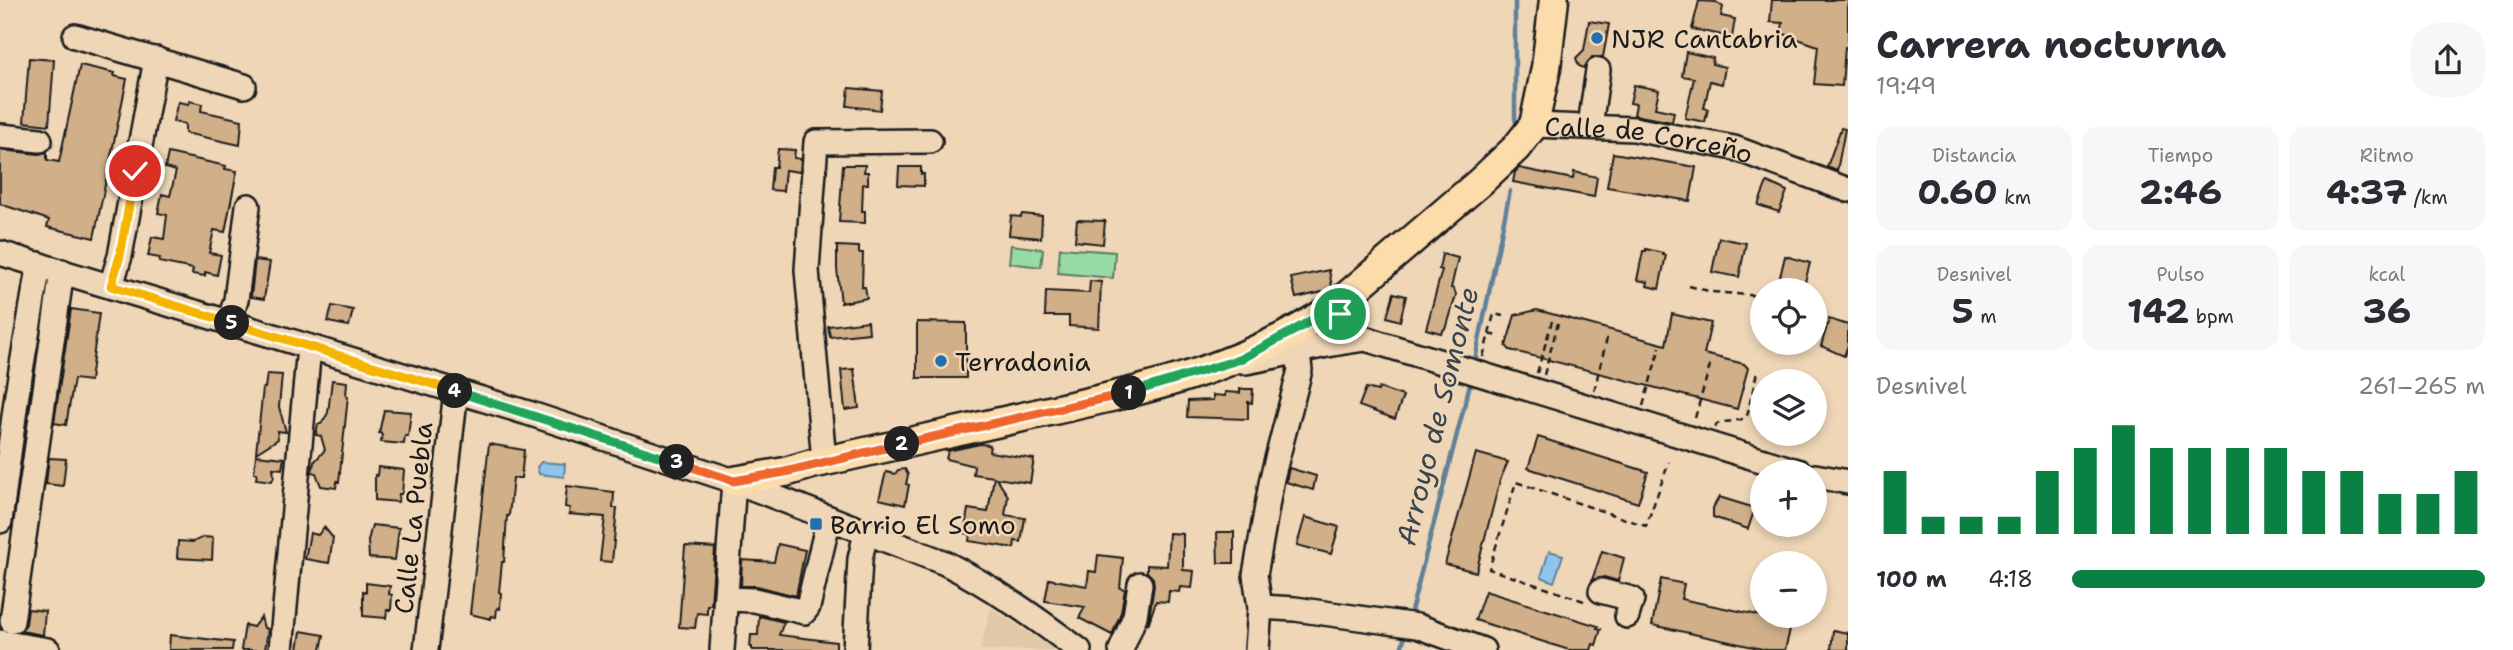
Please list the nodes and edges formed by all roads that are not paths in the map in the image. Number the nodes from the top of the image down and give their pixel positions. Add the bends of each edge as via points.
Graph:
1 (1554, 0) edge
2 (75, 36) dead end
3 (156, 59) junction
4 (1598, 70) dead end
5 (244, 86) dead end
6 (1534, 125) junction
7 (1590, 126) junction
8 (0, 136) edge
9 (40, 140) dead end
10 (930, 141) dead end
11 (1848, 190) edge
12 (248, 206) dead end
13 (0, 253) edge
14 (39, 264) junction
15 (62, 271) junction
16 (111, 286) junction
17 (229, 322) junction
18 (1312, 330) junction
19 (1366, 339) junction
20 (309, 346) junction
21 (456, 391) junction
22 (9, 392) edge
23 (1761, 460) edge
24 (824, 461) junction
25 (785, 472) junction
26 (1827, 478) edge
27 (734, 481) junction
28 (1848, 482) edge
29 (761, 492) junction
30 (828, 518) junction
31 (0, 521) edge
32 (866, 533) junction
33 (1140, 584) dead end
34 (1595, 597) road end
35 (726, 599) junction
36 (1260, 607) junction
37 (1627, 616) dead end
38 (12, 621) dead end
39 (0, 642) edge
40 (48, 650) edge
41 (281, 650) edge
42 (426, 650) edge
43 (722, 650) edge
44 (855, 650) edge
45 (1079, 650) edge
46 (1121, 650) edge
47 (1257, 650) edge
48 (1483, 650) edge

1 - 6 main road
2 - 3 street
3 - 5 street
3 - 16 street
4 - 7 street
6 - 7 street, Calle de Corceño
6 - 18 main road, Calle de Corceño via 1480,182
7 - 11 street, Calle de Corceño via 1634,129 1734,148
8 - 9 street
10 - 24 street via 816,142 807,270
12 - 17 street
13 - 14 street
14 - 15 street
14 - 22 street
15 - 16 street
15 - 38 street
16 - 17 street
17 - 20 street
18 - 19 street
18 - 19 street via 1346,325
18 - 24 main road, Calle de Corceño via 1222,366 1124,394 912,431
18 - 36 street via 1272,478 1255,575
19 - 23 street
20 - 21 street
20 - 41 street
21 - 27 street
21 - 42 street, Calle La Puebla
22 - 31 street
24 - 25 main road, Calle de Corceño
25 - 27 main road, Calle de Corceño
25 - 29 main road, Calle de Corceño
26 - 28 street
27 - 29 street
27 - 35 street
29 - 30 street
30 - 32 street
30 - 35 street via 804,612 754,600
32 - 44 street via 860,559
32 - 45 street via 971,576
33 - 46 street via 1135,616
34 - 37 street via 1632,599
35 - 43 street
36 - 47 street
36 - 48 street via 1417,626
39 - 40 street

